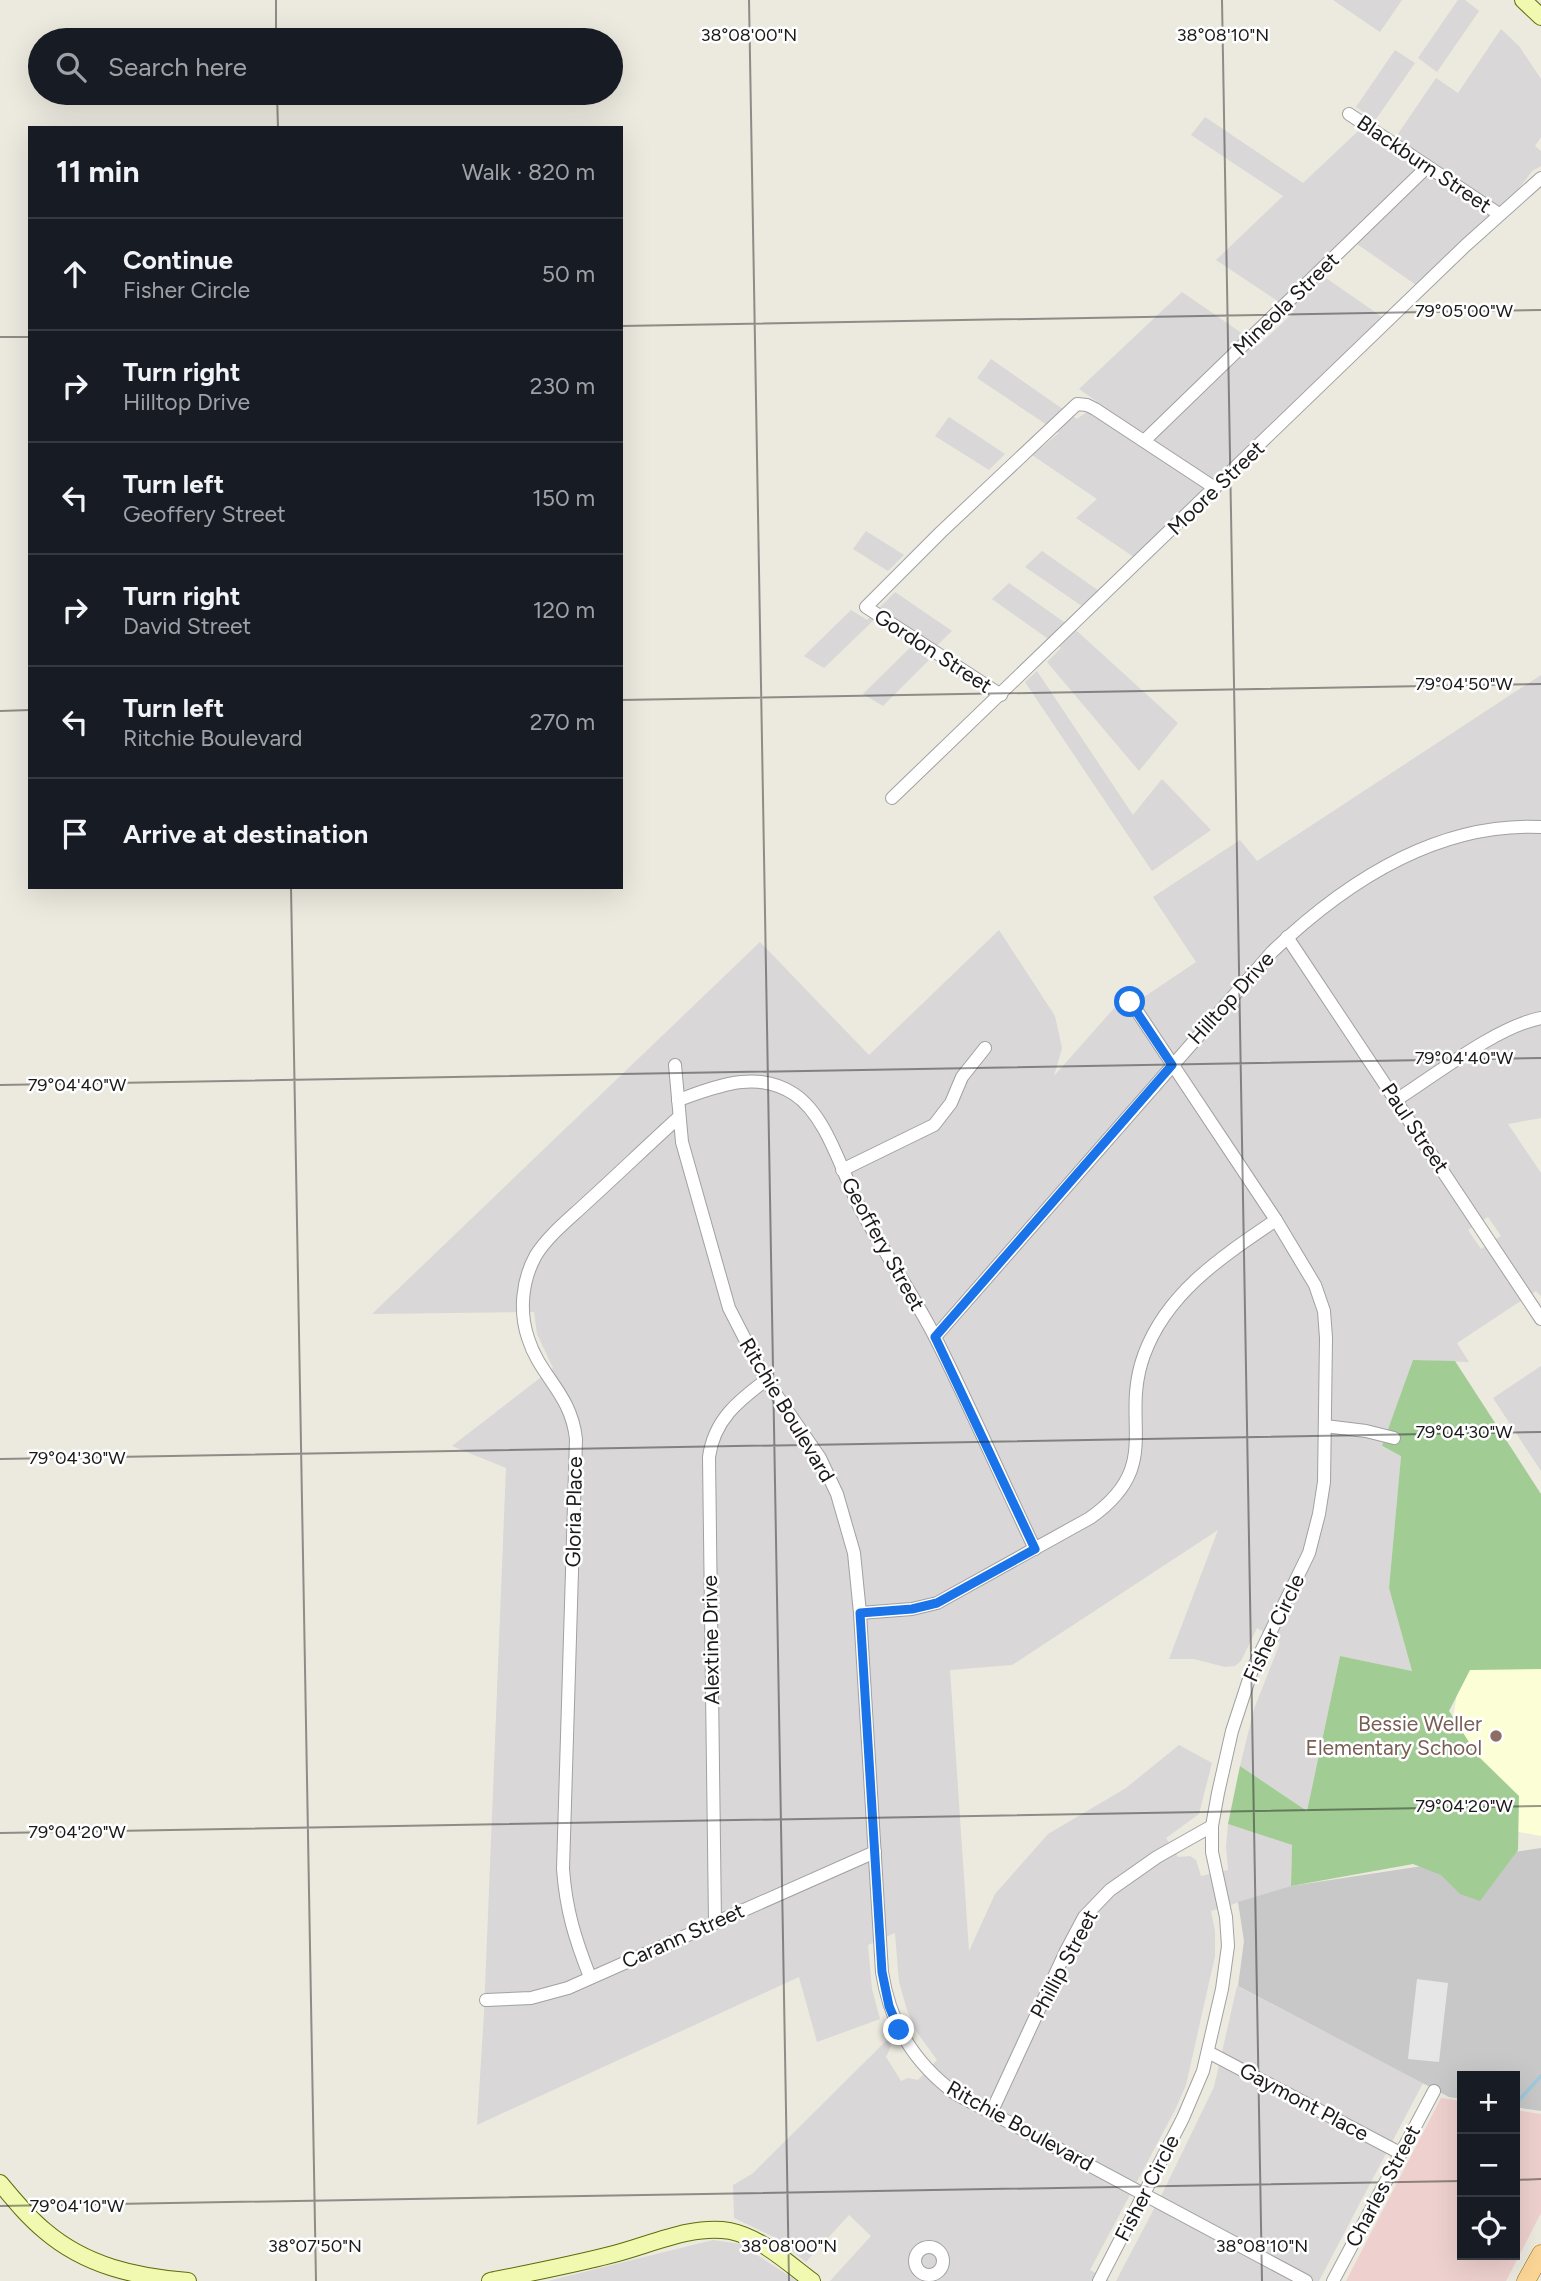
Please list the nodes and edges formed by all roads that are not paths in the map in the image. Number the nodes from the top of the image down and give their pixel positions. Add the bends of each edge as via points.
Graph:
1 (1523, 0) edge
2 (1541, 17) edge
3 (1349, 114) dead end
4 (1427, 167) junction
5 (1541, 178) edge
6 (1499, 214) junction
7 (1144, 441) junction
8 (1215, 488) junction
9 (1001, 695) junction
10 (892, 798) dead end
11 (1541, 827) edge
12 (1287, 937) junction
13 (1130, 1002) dead end
14 (1541, 1018) edge
15 (985, 1048) dead end
16 (676, 1065) dead end
17 (1172, 1065) junction
18 (678, 1100) junction
19 (1396, 1100) junction
20 (679, 1117) junction
21 (842, 1171) junction
22 (1276, 1220) junction
23 (1541, 1319) edge
24 (935, 1337) junction
25 (766, 1380) junction
26 (1325, 1426) junction
27 (1394, 1438) dead end
28 (1035, 1549) junction
29 (860, 1613) junction
30 (1212, 1826) junction
31 (875, 1852) junction
32 (715, 1922) junction
33 (590, 1977) junction
34 (486, 2000) dead end
35 (1208, 2052) junction
36 (1434, 2091) dead end
37 (991, 2113) junction
38 (1400, 2152) junction
39 (0, 2183) edge
40 (1144, 2194) junction
41 (1541, 2253) edge
42 (188, 2281) edge
43 (490, 2281) edge
44 (812, 2281) edge
45 (1099, 2281) edge
46 (1306, 2281) edge
47 (1333, 2281) edge
48 (1527, 2281) edge

1 - 2 main road
3 - 4 street, Blackburn Street
4 - 6 street, Blackburn Street
4 - 7 street, Mineola Street
5 - 6 street, Moore Street
6 - 8 street, Moore Street
7 - 8 street
7 - 9 street, Gordon Street via 1087,405 1073,406 866,607
8 - 9 street, Moore Street
9 - 10 street, Moore Street
11 - 12 street, Hilltop Drive via 1485,830 1426,847 1356,885
12 - 17 street, Hilltop Drive
12 - 19 street, Paul Street
13 - 17 street, Fisher Circle
14 - 19 street via 1491,1039
15 - 21 street via 934,1125
16 - 18 street, Ritchie Boulevard
17 - 22 street, Fisher Circle
17 - 24 street, Hilltop Drive
18 - 20 street, Ritchie Boulevard
18 - 21 street, Geoffery Street via 742,1080 782,1088 811,1108
19 - 23 street, Paul Street
20 - 25 street, Ritchie Boulevard via 729,1308
20 - 33 street, Gloria Place via 538,1252 523,1301 531,1347 565,1400 575,1432 563,1869 572,1930
21 - 24 street, Geoffery Street
22 - 26 street, Fisher Circle via 1315,1285 1324,1311
22 - 28 street via 1204,1271 1161,1321 1139,1371 1136,1455 1119,1493 1090,1518
24 - 28 street, Geoffery Street
25 - 29 street, Ritchie Boulevard via 808,1438 837,1494 854,1553
25 - 32 street, Alextine Drive via 725,1416 713,1436 709,1457
26 - 27 street
26 - 30 street, Fisher Circle via 1323,1493 1313,1541 1248,1679
28 - 29 street via 937,1603
29 - 31 street, Ritchie Boulevard
30 - 35 street, Fisher Circle via 1213,1864 1228,1946
30 - 37 street, Phillip Street via 1110,1890 1084,1917
31 - 32 street, Carann Street
31 - 37 street, Ritchie Boulevard via 882,1972 898,2028 934,2076
32 - 33 street, Carann Street
33 - 34 street, Carann Street via 544,1995
35 - 38 street, Gaymont Place
35 - 40 street, Fisher Circle via 1194,2096
36 - 38 street, Charles Street
37 - 40 street, Ritchie Boulevard
38 - 47 street, Charles Street
39 - 42 main road via 44,2231 79,2255 133,2274
40 - 45 street, Fisher Circle
40 - 46 street, Ritchie Boulevard
41 - 48 main road
43 - 44 main road via 681,2235 720,2230 754,2240

